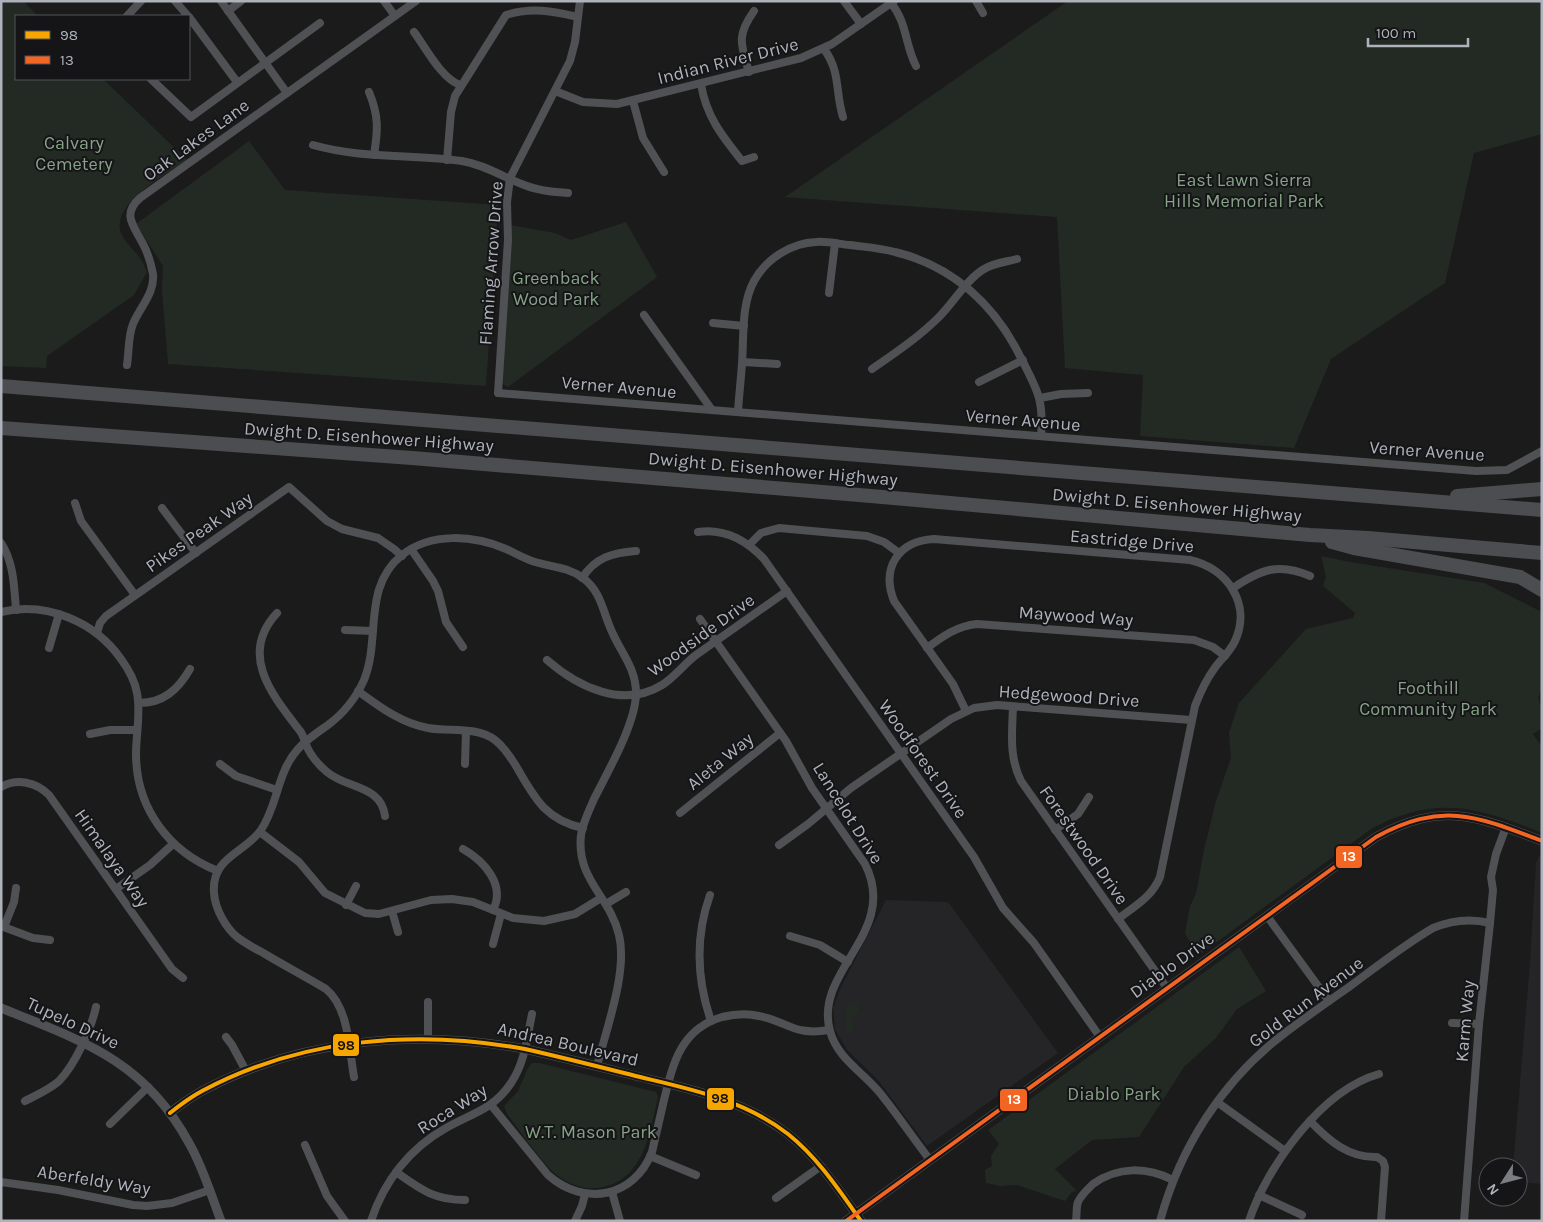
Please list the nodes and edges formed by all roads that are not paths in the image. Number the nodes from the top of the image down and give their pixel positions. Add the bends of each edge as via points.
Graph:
1 (141, 1) edge
2 (175, 1) edge
3 (221, 1) edge
4 (241, 1) edge
5 (384, 1) edge
6 (416, 1) edge
7 (580, 1) edge
8 (844, 1) edge
9 (976, 1) edge
10 (892, 2) edge
11 (228, 11) junction
12 (754, 11) dead end
13 (983, 13) dead end
14 (128, 15) edge
15 (186, 15) edge
16 (395, 16) junction
17 (578, 17) junction
18 (190, 20) edge
19 (320, 23) dead end
20 (861, 24) junction
21 (414, 32) dead end
22 (824, 49) junction
23 (264, 62) junction
24 (916, 66) dead end
25 (749, 72) junction
26 (153, 80) edge
27 (237, 82) junction
28 (701, 84) junction
29 (460, 86) junction
30 (556, 91) junction
31 (369, 92) dead end
32 (287, 93) junction
33 (633, 101) junction
34 (843, 117) dead end
35 (313, 145) dead end
36 (374, 155) junction
37 (754, 157) dead end
38 (447, 160) junction
39 (664, 172) dead end
40 (510, 178) junction
41 (568, 193) dead end
42 (835, 243) junction
43 (1017, 259) dead end
44 (966, 286) junction
45 (829, 293) dead end
46 (644, 315) dead end
47 (713, 323) dead end
48 (744, 326) junction
49 (1023, 360) junction
50 (742, 362) junction
51 (777, 364) dead end
52 (127, 365) dead end
53 (872, 369) dead end
54 (979, 382) dead end
55 (1, 386) edge
56 (498, 393) joint
57 (1088, 393) dead end
58 (1040, 398) junction
59 (712, 410) junction
60 (738, 412) junction
61 (1, 428) edge
62 (1042, 436) junction
63 (1542, 451) edge
64 (1542, 489) edge
65 (1419, 499) junction
66 (75, 503) dead end
67 (162, 508) dead end
68 (1542, 510) edge
69 (698, 532) dead end
70 (1310, 535) junction
71 (1, 543) edge
72 (749, 545) junction
73 (411, 549) junction
74 (636, 551) dead end
75 (196, 553) junction
76 (899, 553) junction
77 (1542, 553) edge
78 (402, 556) junction
79 (1310, 576) dead end
80 (582, 578) junction
81 (1233, 588) junction
82 (1542, 590) edge
83 (787, 591) junction
84 (135, 595) junction
85 (16, 610) junction
86 (1, 612) edge
87 (276, 613) dead end
88 (58, 614) junction
89 (700, 619) dead end
90 (345, 630) dead end
91 (373, 631) junction
92 (97, 633) junction
93 (716, 641) junction
94 (462, 647) dead end
95 (49, 648) dead end
96 (927, 648) junction
97 (1225, 656) junction
98 (548, 660) dead end
99 (190, 669) dead end
100 (358, 691) junction
101 (636, 694) junction
102 (139, 703) junction
103 (1013, 706) junction
104 (966, 711) junction
105 (1191, 720) junction
106 (137, 730) junction
107 (466, 731) junction
108 (780, 732) junction
109 (90, 734) dead end
110 (305, 742) junction
111 (901, 754) junction
112 (220, 764) dead end
113 (465, 764) dead end
114 (1, 787) edge
115 (277, 790) junction
116 (1089, 797) dead end
117 (826, 808) junction
118 (680, 813) dead end
119 (385, 816) dead end
120 (583, 828) junction
121 (1506, 828) junction
122 (1055, 830) junction
123 (260, 832) junction
124 (1542, 841) edge
125 (173, 844) junction
126 (779, 845) dead end
127 (463, 849) dead end
128 (218, 871) junction
129 (356, 886) dead end
130 (16, 888) dead end
131 (116, 890) junction
132 (626, 892) dead end
133 (710, 895) dead end
134 (604, 901) junction
135 (346, 905) junction
136 (392, 910) junction
137 (497, 912) junction
138 (1267, 916) junction
139 (1118, 919) junction
140 (1490, 923) junction
141 (3, 926) edge
142 (398, 932) dead end
143 (790, 936) dead end
144 (50, 940) dead end
145 (493, 944) dead end
146 (848, 962) junction
147 (183, 978) dead end
148 (1167, 988) junction
149 (1329, 1001) junction
150 (428, 1002) dead end
151 (96, 1007) dead end
152 (1, 1008) edge
153 (532, 1014) dead end
154 (711, 1021) junction
155 (1452, 1023) dead end
156 (1479, 1024) junction
157 (829, 1030) junction
158 (226, 1037) dead end
159 (1100, 1037) junction
160 (428, 1038) junction
161 (83, 1041) junction
162 (348, 1044) junction
163 (525, 1049) junction
164 (597, 1066) junction
165 (246, 1071) junction
166 (1379, 1074) dead end
167 (354, 1077) dead end
168 (668, 1084) junction
169 (148, 1087) junction
170 (25, 1101) dead end
171 (1217, 1102) junction
172 (491, 1105) junction
173 (170, 1113) junction
174 (1310, 1122) junction
175 (110, 1124) dead end
176 (305, 1145) dead end
177 (1285, 1151) junction
178 (650, 1156) junction
179 (930, 1160) junction
180 (821, 1166) junction
181 (396, 1172) junction
182 (696, 1175) dead end
183 (1173, 1180) junction
184 (1, 1182) edge
185 (210, 1190) junction
186 (612, 1192) junction
187 (585, 1194) junction
188 (1259, 1195) junction
189 (776, 1198) dead end
190 (464, 1200) dead end
191 (1302, 1215) dead end
192 (859, 1217) edge
193 (221, 1221) edge
194 (345, 1221) edge
195 (371, 1221) edge
196 (575, 1221) edge
197 (620, 1221) edge
198 (846, 1221) edge
199 (1076, 1221) edge
200 (1160, 1221) edge
201 (1249, 1221) edge
202 (1381, 1221) edge
203 (1464, 1221) edge

1 - 14 street
2 - 15 street
3 - 11 street
4 - 11 street
5 - 16 street
6 - 16 street, Oak Lakes Lane
7 - 17 street, Flaming Arrow Drive
8 - 20 street
9 - 13 street
10 - 20 street, Indian River Drive
10 - 24 street via 903,23
11 - 23 street
12 - 25 street via 742,33 741,42
16 - 32 street, Oak Lakes Lane
17 - 29 street via 538,10 506,15
17 - 30 street, Flaming Arrow Drive via 570,61
18 - 27 street
19 - 23 street
20 - 22 street, Indian River Drive
21 - 29 street via 444,74
22 - 25 street, Indian River Drive
22 - 34 street via 836,72
23 - 27 street
23 - 32 street
25 - 28 street, Indian River Drive
26 - 27 street via 190,117
28 - 33 street, Indian River Drive
28 - 37 street via 704,103 714,123 742,161
29 - 38 street via 451,112
30 - 33 street, Indian River Drive via 594,103
30 - 40 street, Flaming Arrow Drive
31 - 36 street via 378,120
32 - 52 street, Oak Lakes Lane via 134,204 131,222 146,250 153,274 148,296 133,325
33 - 39 street via 643,138
35 - 36 street via 328,150
36 - 38 street
38 - 40 street via 486,167
40 - 41 street via 528,187
40 - 56 street, Flaming Arrow Drive
42 - 44 street via 911,256
42 - 45 street
42 - 48 street via 800,245 770,262 754,281
43 - 44 street via 984,269
44 - 49 street via 1000,321
44 - 53 street via 922,333
46 - 59 street
47 - 48 street
48 - 50 street
49 - 54 street
49 - 58 street
50 - 51 street
50 - 60 street
55 - 65 highway, Dwight D. Eisenhower Highway
56 - 59 street, Verner Avenue
57 - 58 street
58 - 62 street
59 - 60 street, Verner Avenue
60 - 62 street, Verner Avenue
61 - 70 highway, Dwight D. Eisenhower Highway via 436,460
62 - 63 street, Verner Avenue via 1476,471 1507,470
64 - 65 highway
65 - 68 highway, Dwight D. Eisenhower Highway
66 - 84 street via 81,521
67 - 75 street
69 - 72 street, Woodforest Drive via 724,532
70 - 77 highway, Dwight D. Eisenhower Highway
70 - 82 highway via 1354,548 1520,577
71 - 85 street via 12,568
72 - 76 street via 761,533 779,528 867,536 884,542
72 - 83 street, Woodforest Drive
73 - 78 street
73 - 80 street via 438,539 477,540 505,548 533,562 568,570
73 - 94 street via 433,581 446,622
74 - 80 street via 608,555 591,566
75 - 78 street, Pikes Peak Way via 289,488 322,517 342,529 378,538
75 - 84 street, Pikes Peak Way
76 - 81 street, Eastridge Drive via 914,542 934,539 1190,560 1217,571
76 - 96 street via 890,571 890,592
78 - 91 street via 388,570 378,589
79 - 81 street via 1292,570 1269,569
80 - 101 street via 602,603 612,631 632,668
81 - 97 street via 1240,619 1236,639
83 - 93 street, Woodside Drive
83 - 111 street, Woodforest Drive
84 - 92 street, Pikes Peak Way via 103,620
85 - 86 street
85 - 88 street
87 - 110 street via 263,634 260,665 270,690 302,733
88 - 92 street
88 - 95 street
89 - 93 street, Lancelot Drive
90 - 91 street
91 - 100 street via 370,661
92 - 102 street via 126,665
93 - 101 street, Woodside Drive via 661,685
93 - 108 street, Lancelot Drive
96 - 97 street, Maywood Way via 952,630 978,624 1194,640
96 - 104 street via 953,684
97 - 105 street via 1200,693
98 - 101 street via 568,677 592,688 617,695
99 - 102 street via 170,694 152,702
100 - 107 street via 406,722 427,728
100 - 110 street via 338,717
101 - 120 street, Woodside Drive via 631,722
102 - 106 street
103 - 104 street, Hedgewood Drive
103 - 105 street, Hedgewood Drive
103 - 122 street, Forestwood Drive via 1012,753 1017,772
104 - 111 street, Hedgewood Drive
105 - 139 street via 1160,877 1148,897
106 - 109 street
106 - 125 street via 136,765 141,790 157,825
107 - 113 street
107 - 120 street via 494,740 506,750 544,809 562,822
108 - 117 street, Lancelot Drive
108 - 118 street, Aleta Way
110 - 115 street via 289,761
110 - 119 street via 327,772 344,783 375,795
111 - 117 street, Hedgewood Drive
111 - 159 street, Woodforest Drive via 974,858 1003,908 1034,943
112 - 115 street via 241,778
114 - 131 street, Himalaya Way via 24,782 45,791
115 - 123 street
116 - 122 street via 1078,814
117 - 126 street, Hedgewood Drive
117 - 146 street, Lancelot Drive via 865,864 873,885 871,917
120 - 134 street, Woodside Drive via 583,864 588,879
121 - 124 street, Diablo Drive
121 - 138 street, Diablo Drive via 1480,819 1454,816 1403,824 1376,838
121 - 140 street, Karm Way via 1491,878
122 - 139 street, Forestwood Drive
123 - 128 street via 230,856
123 - 135 street via 299,862 321,890
125 - 128 street via 190,858
125 - 131 street
127 - 137 street via 482,863 495,883
128 - 162 street via 213,890 215,904 233,933 330,992 343,1012
129 - 135 street
130 - 141 street via 14,902
131 - 147 street, Himalaya Way via 172,969
132 - 134 street
133 - 154 street via 703,920 699,958 702,990
134 - 137 street via 555,920 523,920
134 - 164 street, Woodside Drive via 618,931 622,960
135 - 136 street via 370,914
136 - 137 street via 442,899 473,902
136 - 142 street
137 - 145 street
138 - 148 street, Diablo Drive
138 - 149 street
139 - 148 street, Forestwood Drive
140 - 149 street, Gold Run Avenue via 1457,920 1433,928
140 - 156 street, Karm Way
141 - 144 street via 34,938
143 - 146 street via 820,945
146 - 157 street, Lancelot Drive via 828,1004
148 - 159 street, Diablo Drive
149 - 171 street, Gold Run Avenue via 1262,1052
150 - 160 street
151 - 161 street
152 - 161 street, Tupelo Drive
153 - 163 street, Roca Way
154 - 157 street via 749,1014 770,1018 801,1031
154 - 168 street via 680,1049
155 - 156 street
156 - 203 street, Karm Way
157 - 179 street, Lancelot Drive via 839,1051 880,1093
158 - 165 street
159 - 179 street, Diablo Drive
160 - 162 street, Andrea Boulevard
160 - 163 street, Andrea Boulevard
161 - 169 street, Tupelo Drive via 118,1062
161 - 170 street via 71,1066 59,1080
162 - 165 street, Andrea Boulevard via 304,1053
162 - 167 street
163 - 164 street, Andrea Boulevard
163 - 172 street, Roca Way via 511,1083
164 - 168 street, Andrea Boulevard
165 - 173 street, Andrea Boulevard via 200,1092
166 - 174 street via 1363,1079 1334,1099
168 - 178 street
168 - 180 street, Andrea Boulevard via 721,1098 750,1110 789,1135
169 - 173 street, Tupelo Drive
169 - 175 street
171 - 177 street
171 - 183 street, Gold Run Avenue via 1193,1139
172 - 181 street, Roca Way via 433,1136
172 - 187 street via 548,1175 565,1188
173 - 185 street, Tupelo Drive via 190,1144
174 - 177 street
174 - 202 street via 1348,1152 1378,1157 1383,1161
176 - 194 street via 327,1196
177 - 188 street
178 - 182 street
178 - 186 street via 635,1178
179 - 192 street, Diablo Drive
180 - 189 street
180 - 192 street, Andrea Boulevard
181 - 190 street via 426,1193 447,1200
181 - 195 street, Roca Way via 381,1195
183 - 199 street via 1144,1170 1125,1170 1106,1176 1079,1200
183 - 200 street, Gold Run Avenue
184 - 185 street, Aberfeldy Way via 148,1206 172,1203
185 - 193 street, Tupelo Drive
186 - 187 street
186 - 197 street
187 - 196 street
188 - 191 street
188 - 201 street
192 - 198 street, Diablo Drive

